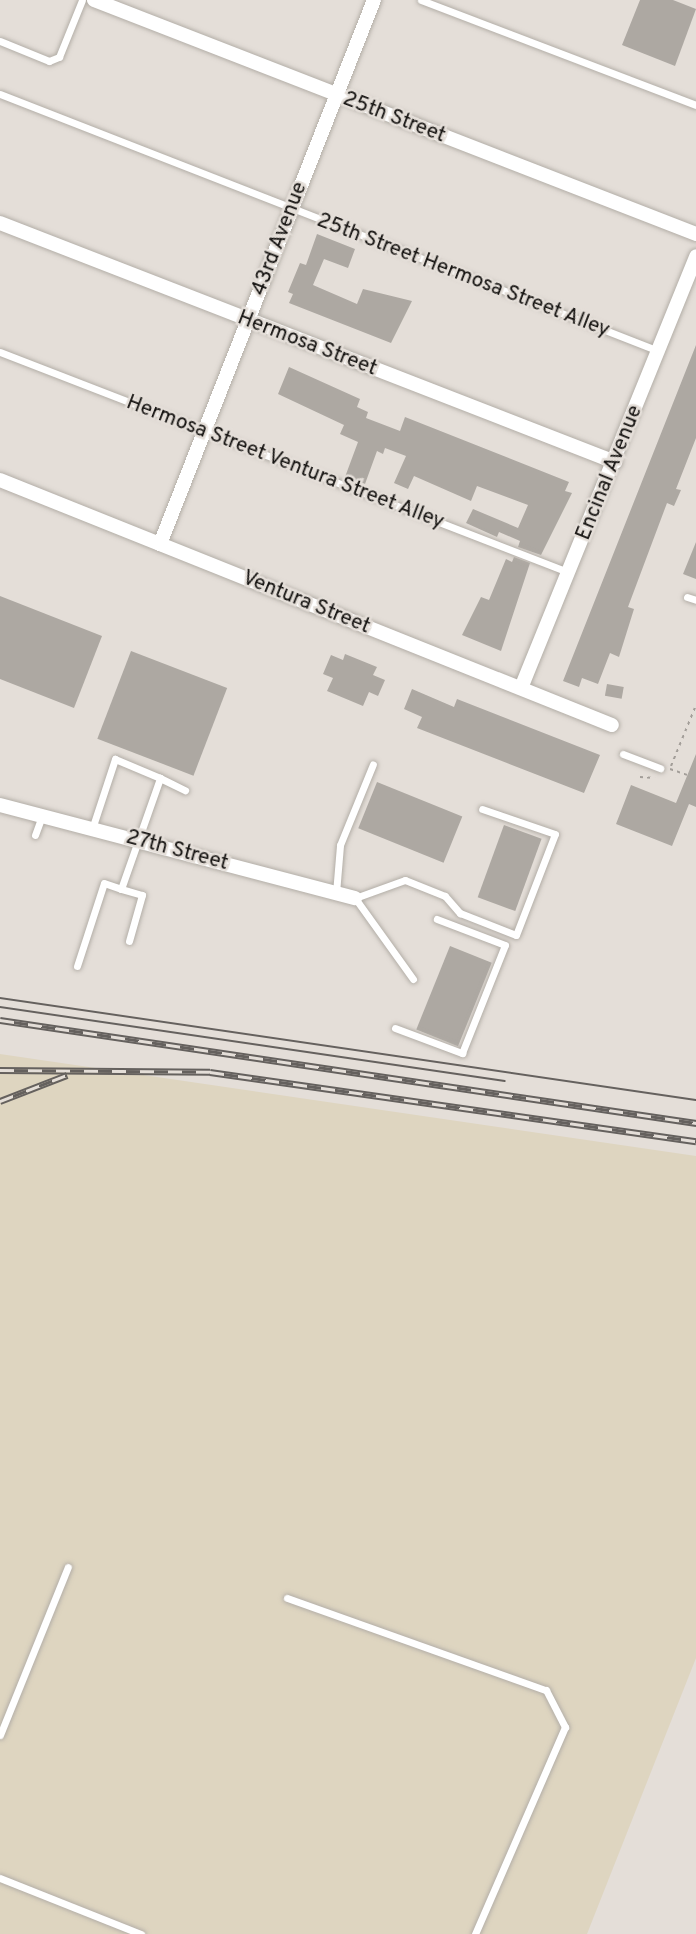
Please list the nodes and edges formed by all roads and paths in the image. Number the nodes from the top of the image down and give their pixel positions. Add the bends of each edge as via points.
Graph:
1 (82, 0) edge
2 (94, 0) edge
3 (374, 0) edge
4 (421, 0) edge
5 (0, 41) edge
6 (0, 94) edge
7 (336, 96) junction
8 (696, 105) edge
9 (292, 210) junction
10 (0, 223) edge
11 (696, 234) edge
12 (696, 256) edge
13 (248, 321) junction
14 (659, 351) junction
15 (0, 352) edge
16 (204, 433) junction
17 (615, 462) junction
18 (0, 480) edge
19 (160, 544) junction
20 (570, 573) junction
21 (687, 597) dead end
22 (696, 600) edge
23 (521, 688) junction
24 (696, 705) edge
25 (612, 725) dead end
26 (623, 754) dead end
27 (373, 764) dead end
28 (670, 769) junction
29 (662, 770) joint
30 (687, 775) dead end
31 (640, 777) dead end
32 (660, 777) dead end
33 (160, 778) junction
34 (185, 790) dead end
35 (0, 805) edge
36 (482, 809) dead end
37 (42, 816) junction
38 (92, 829) junction
39 (35, 835) dead end
40 (137, 841) junction
41 (121, 889) junction
42 (336, 893) junction
43 (355, 898) junction
44 (437, 919) dead end
45 (129, 941) dead end
46 (77, 966) dead end
47 (413, 979) dead end
48 (395, 1028) dead end
49 (68, 1567) dead end
50 (287, 1598) dead end
51 (0, 1735) edge
52 (0, 1878) edge
53 (141, 1934) edge
54 (475, 1934) edge

1 - 5 lane via 59,57 49,61
2 - 7 street, 25th Street
3 - 7 street, 43rd Avenue
4 - 8 lane
6 - 9 lane, 25th Street Hermosa Street Alley
7 - 9 street, 43rd Avenue
7 - 11 street, 25th Street
9 - 13 street, 43rd Avenue
9 - 14 lane, 25th Street Hermosa Street Alley
10 - 13 street, Hermosa Street
12 - 14 street, Encinal Avenue
13 - 16 street, 43rd Avenue
13 - 17 street, Hermosa Street
14 - 17 street, Encinal Avenue
15 - 16 lane, Hermosa Street Ventura Street Alley
16 - 19 street, 43rd Avenue
16 - 20 lane, Hermosa Street Ventura Street Alley
17 - 20 street, Encinal Avenue
18 - 19 street, Ventura Street
19 - 23 street, Ventura Street
20 - 23 street, Encinal Avenue
21 - 22 lane
23 - 25 street, Ventura Street
24 - 28 path
26 - 29 lane
27 - 42 lane via 340,845
28 - 29 path
28 - 30 path
31 - 32 path
33 - 34 lane
33 - 38 lane via 115,759
33 - 40 lane
35 - 37 street, 27th Street
36 - 43 lane via 555,834 516,935 460,913 446,896 405,880
37 - 38 street, 27th Street
37 - 39 lane
38 - 40 street, 27th Street
40 - 41 lane
40 - 42 street, 27th Street
41 - 45 lane via 142,895
41 - 46 lane via 104,883
42 - 43 street, 27th Street
43 - 47 lane
44 - 48 lane via 505,945 462,1053
49 - 51 lane
50 - 54 lane via 546,1690 565,1727
52 - 53 lane

